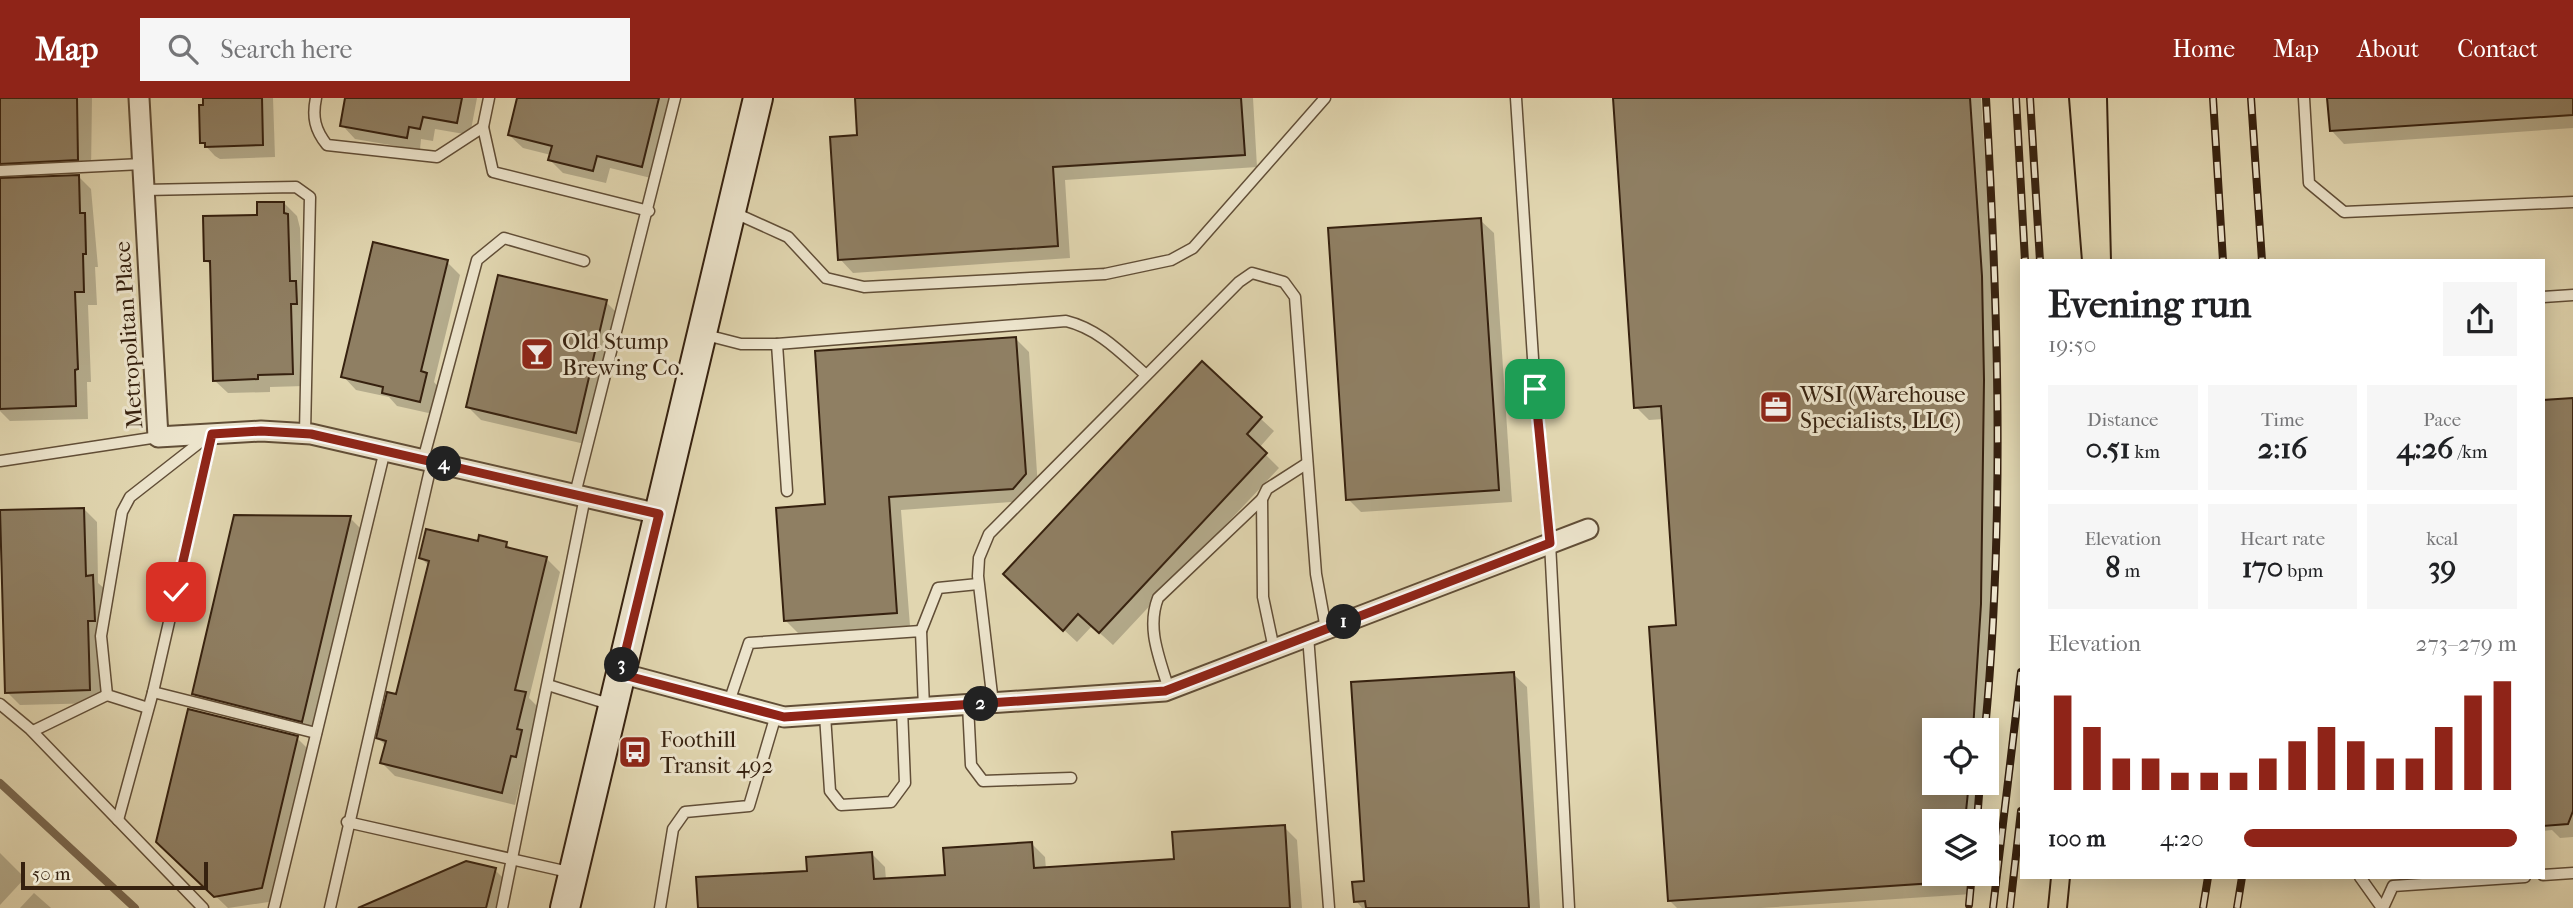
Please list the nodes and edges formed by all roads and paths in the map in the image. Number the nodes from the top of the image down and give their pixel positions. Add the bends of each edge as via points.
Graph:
1 (139, 98) edge
2 (316, 98) edge
3 (489, 98) edge
4 (675, 98) edge
5 (758, 98) edge
6 (1325, 98) edge
7 (1516, 98) edge
8 (2304, 98) edge
9 (483, 127) junction
10 (142, 164) junction
11 (0, 171) edge
12 (144, 190) junction
13 (2573, 202) edge
14 (649, 211) junction
15 (731, 211) junction
16 (584, 261) dead end
17 (2573, 295) edge
18 (2545, 297) edge
19 (702, 334) junction
20 (777, 344) junction
21 (1146, 375) junction
22 (305, 433) junction
23 (212, 434) junction
24 (158, 438) junction
25 (385, 450) junction
26 (0, 461) edge
27 (428, 461) junction
28 (1307, 464) junction
29 (787, 491) dead end
30 (580, 495) junction
31 (1262, 499) junction
32 (659, 514) junction
33 (1588, 529) dead end
34 (1550, 543) junction
35 (978, 584) junction
36 (921, 631) junction
37 (1317, 633) junction
38 (1274, 649) junction
39 (620, 674) junction
40 (548, 685) junction
41 (1169, 690) junction
42 (153, 692) junction
43 (107, 695) junction
44 (729, 702) junction
45 (993, 703) junction
46 (0, 704) edge
47 (613, 705) junction
48 (968, 705) junction
49 (148, 708) junction
50 (924, 708) junction
51 (902, 709) junction
52 (776, 715) junction
53 (825, 715) junction
54 (33, 731) junction
55 (316, 733) junction
56 (1071, 778) dead end
57 (118, 820) junction
58 (347, 822) junction
59 (514, 859) junction
60 (573, 873) junction
61 (2573, 873) edge
62 (2545, 875) edge
63 (2361, 879) edge
64 (2496, 879) edge
65 (204, 908) edge
66 (274, 908) edge
67 (330, 908) edge
68 (502, 908) edge
69 (565, 908) edge
70 (660, 908) edge
71 (1329, 908) edge
72 (1569, 908) edge
73 (2383, 908) edge

1 - 10 street, Metropolitan Place
2 - 9 lane via 313,113 318,134 327,145 437,157
3 - 9 lane
4 - 14 lane
5 - 15 main road
6 - 15 lane via 1193,248 1171,260 1105,274 864,287 826,278 788,237
7 - 34 lane
8 - 13 lane via 2309,183 2344,212
9 - 14 lane via 493,172
10 - 11 lane
10 - 12 street, Metropolitan Place
12 - 22 lane via 296,187 310,197
12 - 24 street, Metropolitan Place
14 - 30 lane
15 - 19 main road
16 - 27 lane via 504,238 477,260
17 - 18 lane
19 - 20 lane via 741,344
19 - 32 main road
20 - 21 lane via 1066,321 1106,339
20 - 29 lane
21 - 28 lane via 1252,273 1284,282 1295,298
21 - 35 lane via 989,534 979,558
22 - 23 street, Metropolitan Place
22 - 25 street, Metropolitan Place
23 - 24 street, Metropolitan Place
23 - 42 lane
23 - 43 lane via 130,497 122,512 101,636
24 - 26 lane
25 - 27 street, Metropolitan Place
25 - 55 lane
27 - 30 street, Metropolitan Place
27 - 58 lane
28 - 31 lane via 1267,488
28 - 37 lane
30 - 32 street, Metropolitan Place
30 - 40 lane
31 - 38 lane via 1263,597
31 - 41 lane via 1158,598 1152,614 1153,636
32 - 39 main road
33 - 34 street
34 - 37 street
34 - 72 lane
35 - 36 lane via 938,588
35 - 45 lane
36 - 44 lane via 750,643
36 - 50 lane
37 - 38 street
37 - 71 lane
38 - 41 street
39 - 44 street
39 - 47 main road
40 - 47 lane
40 - 59 lane
41 - 45 street
42 - 49 lane
42 - 55 lane
43 - 49 lane
43 - 54 lane
44 - 52 street
45 - 48 street
46 - 54 lane
47 - 60 main road
48 - 50 street
48 - 56 lane via 971,765 983,780
49 - 57 lane
50 - 51 street
51 - 53 street
51 - 53 lane via 905,783 891,802 841,805 830,791
52 - 53 street
52 - 70 lane via 749,806 685,811 673,829
54 - 57 lane
55 - 66 lane
57 - 65 lane
58 - 59 lane
58 - 67 lane
59 - 60 lane
59 - 68 lane
60 - 69 main road
61 - 62 lane
63 - 73 lane
64 - 73 lane via 2393,886

